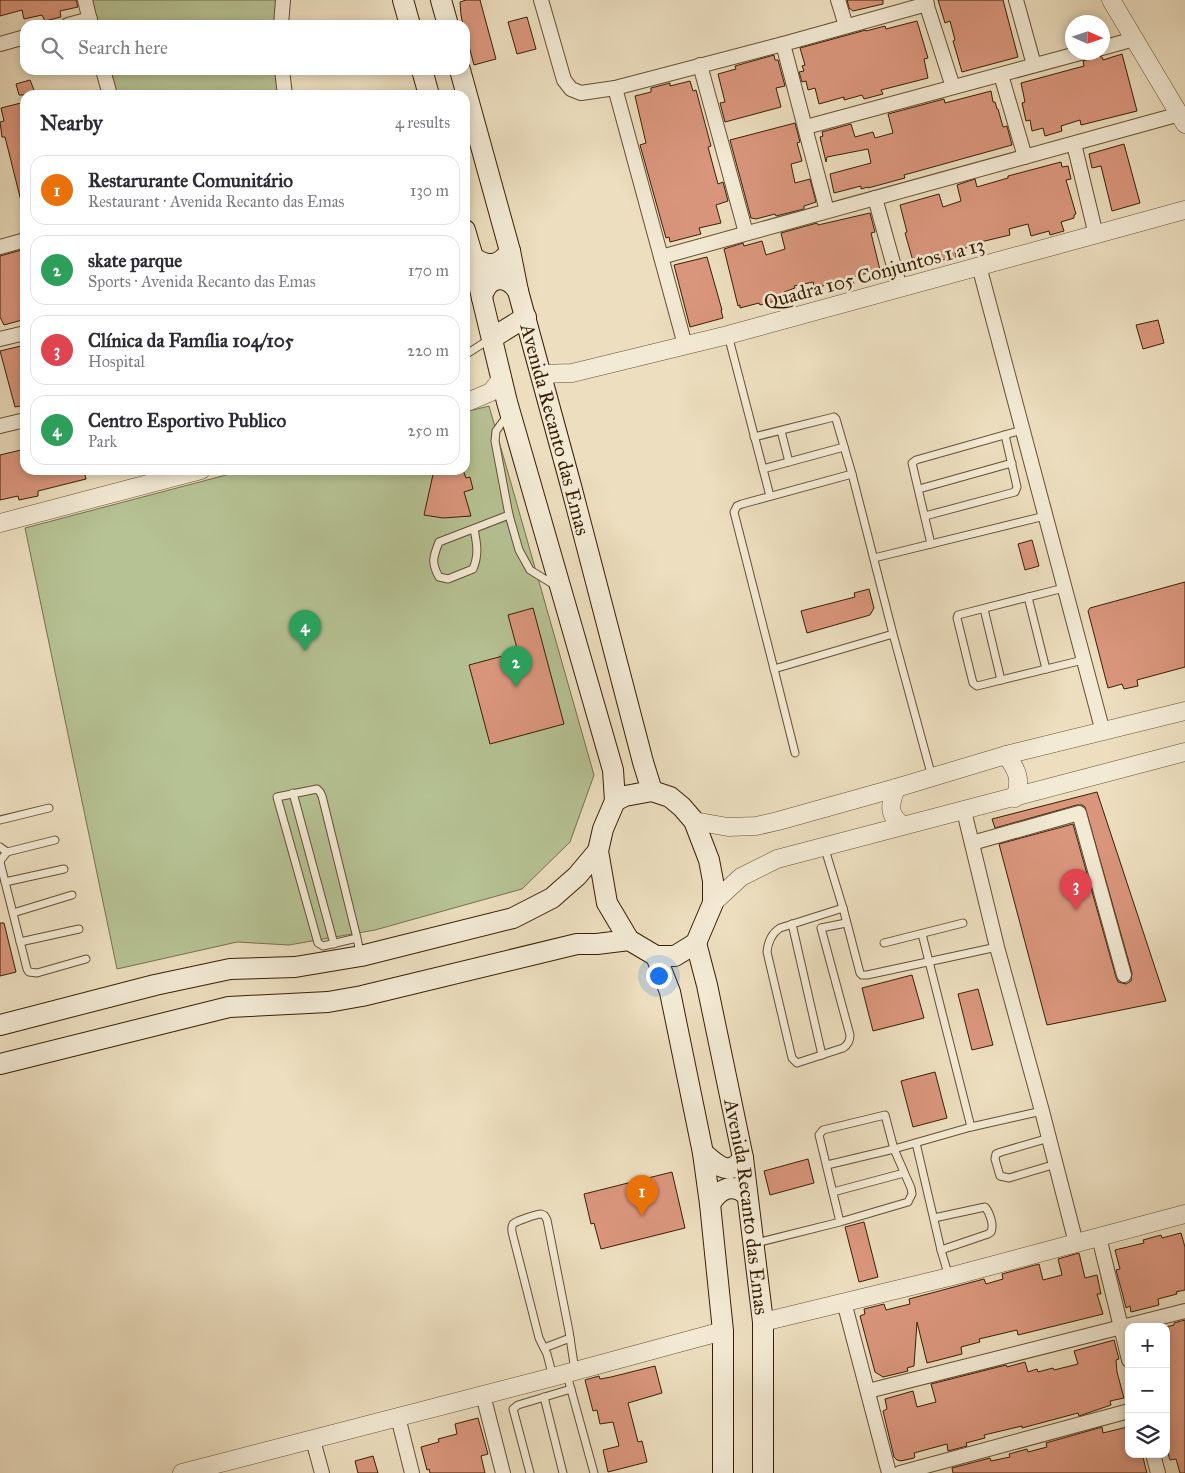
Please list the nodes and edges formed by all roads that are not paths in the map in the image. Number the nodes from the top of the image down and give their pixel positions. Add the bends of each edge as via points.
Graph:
1 (84, 0) edge
2 (283, 0) edge
3 (403, 0) edge
4 (441, 0) edge
5 (541, 0) edge
6 (838, 0) edge
7 (1016, 0) edge
8 (1111, 0) edge
9 (926, 2) edge
10 (89, 20) edge
11 (282, 20) edge
12 (409, 20) edge
13 (447, 20) edge
14 (846, 26) junction
15 (20, 38) edge
16 (1134, 39) junction
17 (0, 44) edge
18 (783, 44) junction
19 (1110, 46) edge
20 (1065, 57) edge
21 (700, 65) junction
22 (1034, 66) junction
23 (104, 75) edge
24 (283, 75) edge
25 (423, 75) edge
26 (461, 75) edge
27 (1001, 75) junction
28 (953, 87) junction
29 (615, 88) junction
30 (109, 90) edge
31 (284, 90) edge
32 (428, 90) edge
33 (466, 90) edge
34 (470, 106) edge
35 (1182, 119) edge
36 (806, 126) junction
37 (1074, 144) junction
38 (1025, 157) junction
39 (875, 198) junction
40 (1185, 210) edge
41 (827, 211) junction
42 (746, 233) junction
43 (1096, 235) junction
44 (20, 241) edge
45 (0, 247) edge
46 (470, 247) edge
47 (510, 251) junction
48 (470, 252) edge
49 (660, 257) junction
50 (979, 266) junction
51 (900, 288) junction
52 (518, 291) junction
53 (482, 298) junction
54 (526, 317) junction
55 (20, 334) edge
56 (728, 335) junction
57 (492, 338) junction
58 (0, 340) edge
59 (684, 345) junction
60 (470, 352) edge
61 (502, 378) junction
62 (543, 381) junction
63 (470, 402) edge
64 (470, 402) edge
65 (509, 407) junction
66 (20, 421) edge
67 (0, 426) edge
68 (780, 430) junction
69 (1022, 430) junction
70 (1005, 435) junction
71 (754, 437) junction
72 (844, 447) junction
73 (789, 462) junction
74 (1012, 463) junction
75 (763, 469) junction
76 (852, 474) junction
77 (159, 475) edge
78 (918, 489) junction
79 (770, 496) junction
80 (509, 515) junction
81 (925, 516) junction
82 (1045, 516) junction
83 (0, 523) edge
84 (474, 530) junction
85 (931, 544) junction
86 (874, 558) junction
87 (1064, 588) junction
88 (562, 590) junction
89 (1028, 597) junction
90 (984, 609) junction
91 (893, 634) junction
92 (1083, 660) junction
93 (774, 669) junction
94 (1046, 669) junction
95 (1001, 680) junction
96 (1185, 711) edge
97 (1103, 732) junction
98 (1185, 752) edge
99 (795, 753) dead end
100 (1006, 755) junction
101 (932, 778) junction
102 (896, 788) junction
103 (652, 791) junction
104 (293, 793) junction
105 (1015, 798) junction
106 (615, 801) junction
107 (49, 808) dead end
108 (964, 811) junction
109 (0, 820) edge
110 (694, 821) junction
111 (903, 825) junction
112 (55, 840) dead end
113 (972, 843) junction
114 (824, 846) junction
115 (0, 848) edge
116 (598, 851) junction
117 (8, 852) junction
118 (0, 861) edge
119 (64, 869) dead end
120 (6, 882) junction
121 (72, 896) dead end
122 (712, 903) junction
123 (843, 908) junction
124 (13, 913) junction
125 (819, 915) junction
126 (846, 923) junction
127 (963, 923) dead end
128 (792, 924) junction
129 (821, 928) junction
130 (79, 929) dead end
131 (922, 934) junction
132 (629, 940) junction
133 (20, 942) junction
134 (696, 943) junction
135 (884, 943) dead end
136 (334, 944) junction
137 (359, 947) junction
138 (997, 947) junction
139 (656, 956) junction
140 (86, 960) dead end
141 (928, 962) junction
142 (1124, 975) dead end
143 (0, 1025) edge
144 (822, 1055) junction
145 (0, 1064) edge
146 (1042, 1111) junction
147 (971, 1127) junction
148 (1049, 1138) junction
149 (916, 1143) junction
150 (894, 1149) junction
151 (703, 1153) junction
152 (743, 1158) junction
153 (1056, 1164) junction
154 (827, 1166) junction
155 (904, 1173) junction
156 (833, 1192) junction
157 (748, 1195) junction
158 (710, 1204) junction
159 (1185, 1214) edge
160 (934, 1218) junction
161 (840, 1222) junction
162 (1099, 1237) junction
163 (754, 1243) junction
164 (1076, 1243) junction
165 (941, 1250) junction
166 (949, 1277) junction
167 (844, 1302) junction
168 (1185, 1310) edge
169 (763, 1322) junction
170 (1120, 1326) junction
171 (723, 1331) junction
172 (570, 1338) junction
173 (1125, 1345) edge
174 (544, 1348) junction
175 (566, 1378) junction
176 (868, 1391) junction
177 (483, 1395) junction
178 (544, 1397) junction
179 (1125, 1412) edge
180 (398, 1417) junction
181 (313, 1440) junction
182 (1155, 1458) edge
183 (182, 1473) edge
184 (322, 1473) edge
185 (412, 1473) edge
186 (503, 1473) edge
187 (530, 1473) edge
188 (563, 1473) edge
189 (594, 1473) edge
190 (723, 1473) edge
191 (763, 1473) edge
192 (890, 1473) edge
193 (900, 1473) edge
194 (1158, 1473) edge

1 - 10 street
2 - 11 street
3 - 12 main road
4 - 13 main road
5 - 29 street via 568,87 581,93
6 - 14 street
7 - 22 street
8 - 16 street
9 - 14 street
9 - 28 street
14 - 18 street
15 - 17 street
16 - 19 street
16 - 35 street
18 - 21 street
18 - 36 street
20 - 22 street
21 - 29 street
21 - 42 street
22 - 27 street
23 - 30 street
24 - 31 street
25 - 32 main road
26 - 33 main road, Avenida Recanto das Emas
27 - 28 street
27 - 38 street
28 - 36 street
29 - 49 street
34 - 47 main road, Avenida Recanto das Emas
35 - 37 street
36 - 41 street
37 - 38 street
37 - 43 street
38 - 39 street
39 - 41 street
39 - 51 street
40 - 43 street, Quadra 105 Conjuntos 1 a 13
41 - 42 street
42 - 49 street
43 - 50 street, Quadra 105 Conjuntos 1 a 13
44 - 45 street
46 - 47 main road via 481,262 489,264 498,263
47 - 52 main road, Avenida Recanto das Emas
48 - 53 main road, Avenida Recanto das Emas
49 - 59 street
50 - 51 street, Quadra 105 Conjuntos 1 a 13
50 - 69 street
51 - 56 street, Quadra 105 Conjuntos 1 a 13
52 - 53 main road via 508,280 494,280 487,284
52 - 54 main road, Avenida Recanto das Emas
53 - 57 main road, Avenida Recanto das Emas
54 - 57 main road
54 - 62 main road, Avenida Recanto das Emas
55 - 58 street
56 - 59 street, Quadra 105 Conjuntos 1 a 13
56 - 71 lane
57 - 60 lane
57 - 61 main road, Avenida Recanto das Emas
59 - 62 street, Quadra 105 Conjuntos 1 a 13
61 - 63 street via 491,392
61 - 65 main road, Avenida Recanto das Emas
62 - 103 main road, Avenida Recanto das Emas
64 - 65 street via 494,400
65 - 80 lane via 496,430 495,441
65 - 88 main road, Avenida Recanto das Emas
66 - 67 street
68 - 71 lane
68 - 72 lane via 834,416
68 - 73 lane
69 - 70 lane
69 - 82 street
70 - 74 lane
70 - 78 lane via 916,460 912,463
71 - 75 lane
72 - 73 lane
72 - 76 lane
73 - 75 lane
74 - 78 lane
74 - 81 lane via 1017,487 1014,492
75 - 79 lane
76 - 79 lane
76 - 86 lane
77 - 83 street
78 - 81 lane
79 - 93 lane via 736,506 734,512
80 - 84 lane
80 - 88 lane via 519,550 530,570
81 - 85 lane
82 - 85 lane
82 - 87 street
84 - 84 lane via 478,548 473,569 448,579 439,577 434,568 439,542
85 - 86 lane
86 - 91 lane
87 - 89 lane
87 - 92 street
88 - 106 main road, Avenida Recanto das Emas via 613,770
89 - 90 lane
89 - 94 lane
90 - 95 lane
90 - 95 lane via 958,615 957,618 972,683 977,686
91 - 93 lane
91 - 101 lane
92 - 94 lane
92 - 97 street
93 - 99 lane
94 - 95 lane
96 - 97 street
97 - 100 street
98 - 105 street
100 - 101 street
100 - 105 street via 1019,780
101 - 102 street
102 - 110 street via 756,826 728,827
102 - 111 street via 892,813
103 - 106 main road
103 - 110 main road via 670,797
104 - 136 lane
104 - 136 lane via 277,797 318,943 322,946
104 - 137 lane via 317,789 320,792
105 - 108 street
106 - 116 main road
107 - 109 lane
108 - 111 street
108 - 113 street
110 - 122 main road via 709,860 713,881
111 - 114 street
112 - 117 lane
113 - 138 street
113 - 142 street via 1079,812
114 - 122 street via 777,859 741,877
114 - 123 lane
115 - 117 lane
116 - 132 main road via 607,903
116 - 137 main road via 552,898 513,918
117 - 118 lane
118 - 120 lane
119 - 120 lane
120 - 124 lane
121 - 124 lane
122 - 134 main road
123 - 125 lane
123 - 126 lane
124 - 133 lane
125 - 128 lane
125 - 129 lane
126 - 129 lane
126 - 141 lane via 862,975
127 - 131 lane
128 - 144 lane
128 - 144 lane via 774,933 768,942 767,952 793,1060 799,1063
129 - 144 lane via 850,1035 846,1046
130 - 133 lane
131 - 135 lane
131 - 141 lane
132 - 139 main road
132 - 145 main road via 577,944 328,1002 229,1007
133 - 140 lane via 29,972 37,973
134 - 139 main road via 675,956
134 - 152 main road, Avenida Recanto das Emas
136 - 137 lane
137 - 143 main road via 295,967 230,969 156,985
138 - 141 lane
138 - 146 street
139 - 151 main road, Avenida Recanto das Emas via 670,992
141 - 147 lane
146 - 147 lane
146 - 148 street
147 - 149 lane
148 - 153 street
148 - 153 lane via 1001,1152 994,1159 1000,1176 1009,1178
149 - 150 lane
149 - 160 lane
150 - 154 lane
150 - 154 lane via 885,1115 882,1115 821,1132
150 - 155 lane
151 - 152 main road via 723,1168 733,1168
151 - 158 main road, Avenida Recanto das Emas
152 - 157 main road, Avenida Recanto das Emas
153 - 164 street
154 - 156 lane
155 - 156 lane
155 - 161 lane via 912,1194 908,1202
156 - 161 lane
157 - 158 main road via 742,1190 724,1189
157 - 163 main road, Avenida Recanto das Emas
158 - 171 main road, Avenida Recanto das Emas
159 - 162 street
160 - 165 lane
160 - 165 lane via 982,1207 987,1209 992,1225 988,1234
161 - 163 lane
162 - 164 street
162 - 170 street
163 - 169 main road, Avenida Recanto das Emas
164 - 166 street
165 - 166 lane
166 - 167 street
167 - 169 street
167 - 176 street
168 - 170 street
169 - 191 main road, Avenida Recanto das Emas
170 - 173 street
170 - 176 street
171 - 175 street
171 - 190 main road, Avenida Recanto das Emas
172 - 174 lane
172 - 174 lane via 547,1220 542,1214 515,1222 512,1232
172 - 175 lane
174 - 175 lane
175 - 177 street
175 - 178 lane
175 - 189 lane
176 - 192 street
177 - 180 street
177 - 186 street
178 - 187 lane via 518,1404 513,1409
178 - 188 lane
179 - 193 street
180 - 181 street
180 - 185 street
181 - 183 street
181 - 184 street
182 - 194 street

